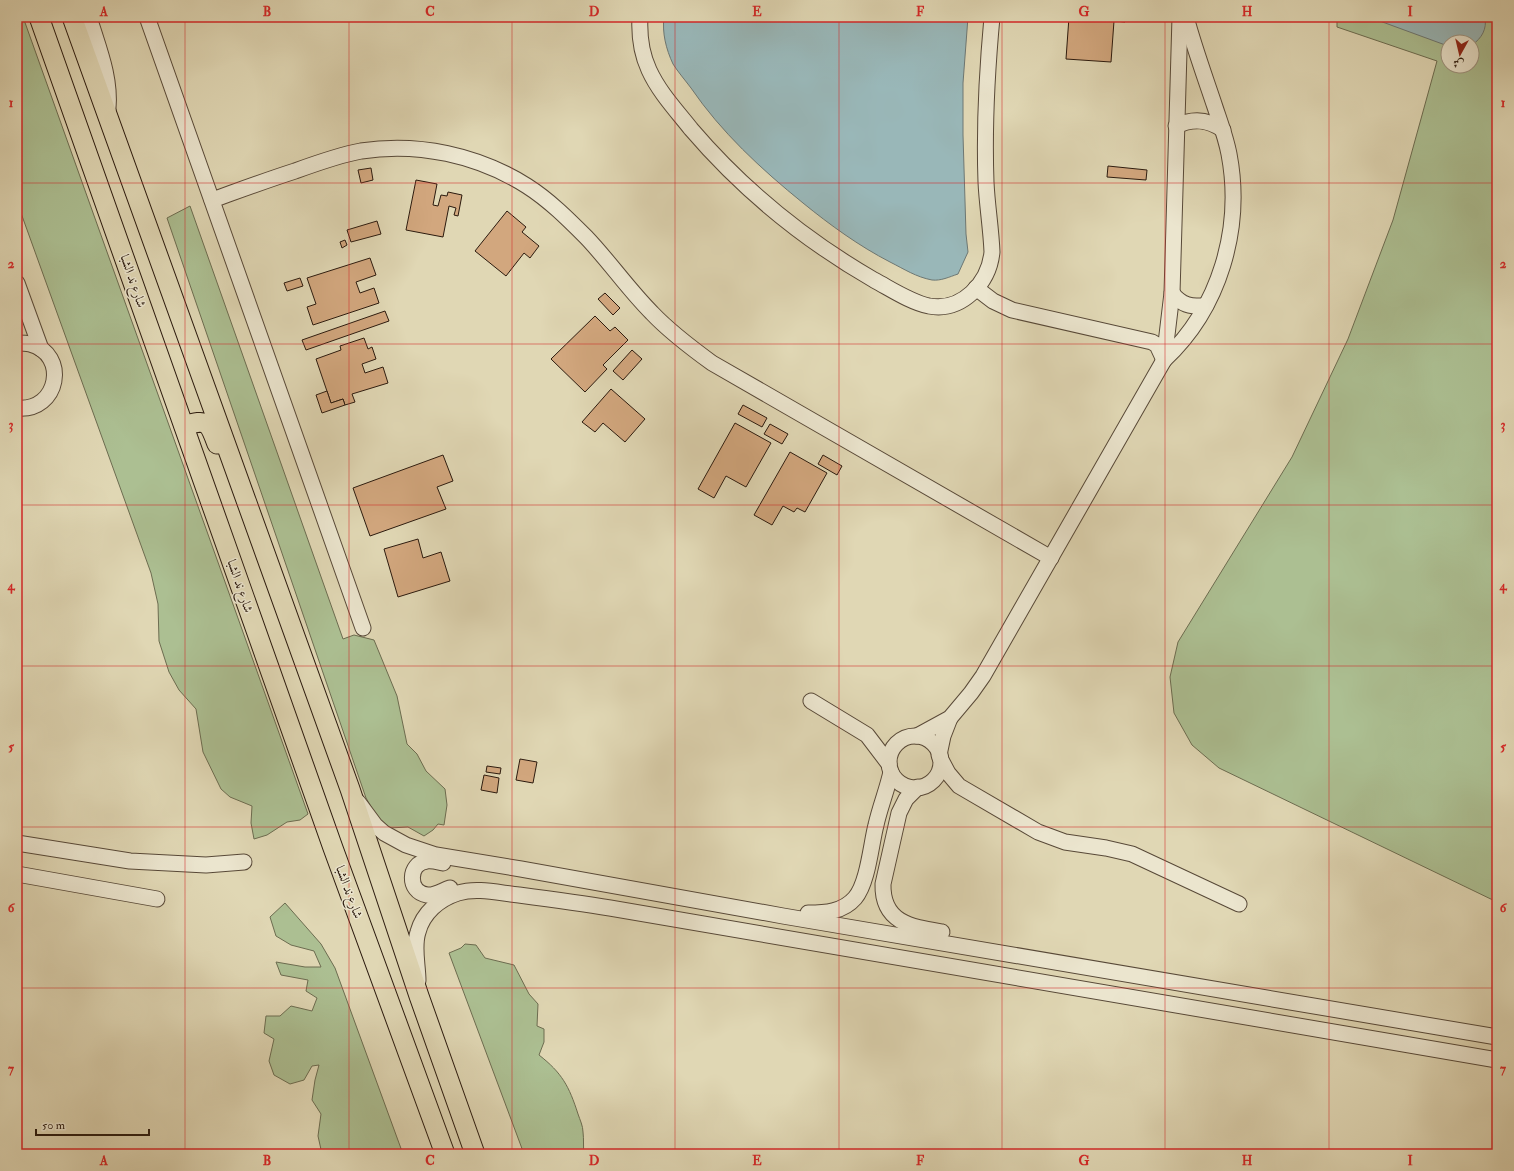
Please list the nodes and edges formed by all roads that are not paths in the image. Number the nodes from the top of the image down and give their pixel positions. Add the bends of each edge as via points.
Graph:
1 (39, 17) edge
2 (72, 17) edge
3 (89, 17) edge
4 (148, 17) edge
5 (640, 17) edge
6 (992, 17) edge
7 (1180, 17) edge
8 (1186, 17) edge
9 (108, 118) junction
10 (1176, 126) junction
11 (1223, 130) junction
12 (212, 200) junction
13 (17, 283) edge
14 (976, 288) junction
15 (1172, 293) junction
16 (1206, 305) junction
17 (17, 343) edge
18 (41, 349) junction
19 (1164, 360) junction
20 (17, 408) edge
21 (184, 426) junction
22 (233, 465) junction
23 (1051, 558) junction
24 (363, 628) dead end
25 (810, 701) dead end
26 (950, 718) junction
27 (868, 735) junction
28 (910, 737) junction
29 (940, 756) junction
30 (890, 768) junction
31 (921, 786) junction
32 (959, 786) junction
33 (350, 789) junction
34 (17, 843) edge
35 (244, 862) dead end
36 (521, 869) junction
37 (17, 874) edge
38 (516, 895) junction
39 (157, 899) dead end
40 (1239, 904) dead end
41 (783, 916) junction
42 (1007, 953) junction
43 (1196, 986) junction
44 (419, 996) junction
45 (1191, 1008) junction
46 (1497, 1037) edge
47 (1497, 1060) edge
48 (445, 1154) edge
49 (475, 1154) edge

1 - 21 main road, شارع ند الشبا
2 - 9 main road
3 - 9 street via 106,72
4 - 12 street
5 - 14 street via 644,57 666,97 725,167 777,215 831,254 886,286 928,306 950,305 960,301
6 - 14 street via 987,94 986,181 992,252 989,269
7 - 10 street
8 - 11 street
9 - 22 main road
10 - 11 street via 1185,122 1200,121 1215,124
10 - 15 street
11 - 16 street via 1231,170 1232,220 1221,271
12 - 23 street via 328,159 361,151 396,148 431,150 465,157 497,170 527,186 555,207 587,238 670,331 707,359
12 - 24 street
13 - 18 street
14 - 19 street via 993,301 1012,310 1152,342 1157,345
15 - 16 street via 1186,305
15 - 19 street
16 - 19 street via 1183,340
17 - 18 street
18 - 20 street via 53,365 53,385 42,402 34,407
19 - 23 street
21 - 22 main road via 198,421 207,424 224,459
21 - 48 main road, شارع ند الشبا via 330,840
22 - 33 main road
23 - 26 street via 993,660
25 - 27 street
26 - 28 street
26 - 29 street via 943,736
27 - 28 street
27 - 30 street
28 - 29 street via 923,737 933,744
28 - 30 street via 894,746
29 - 31 street via 937,775
29 - 32 street via 948,773
30 - 31 street via 899,782 911,787
30 - 41 street via 863,883 855,898 834,911
31 - 32 street
31 - 42 street via 906,799 899,813 883,884 884,897 889,909 900,921 916,927 978,939 996,945
32 - 40 street via 1051,838 1132,854
33 - 36 street via 375,825 394,839 436,855
33 - 44 main road
34 - 35 street via 130,861 206,865
36 - 38 street via 485,870 429,861 418,864 412,874 416,890 426,895 472,884 490,885
36 - 41 street
37 - 39 street
38 - 44 street via 482,891 459,893 444,899 432,908 417,932
38 - 45 street via 610,908
41 - 42 street
42 - 43 street
43 - 45 street
43 - 46 street
44 - 49 main road
45 - 47 street

